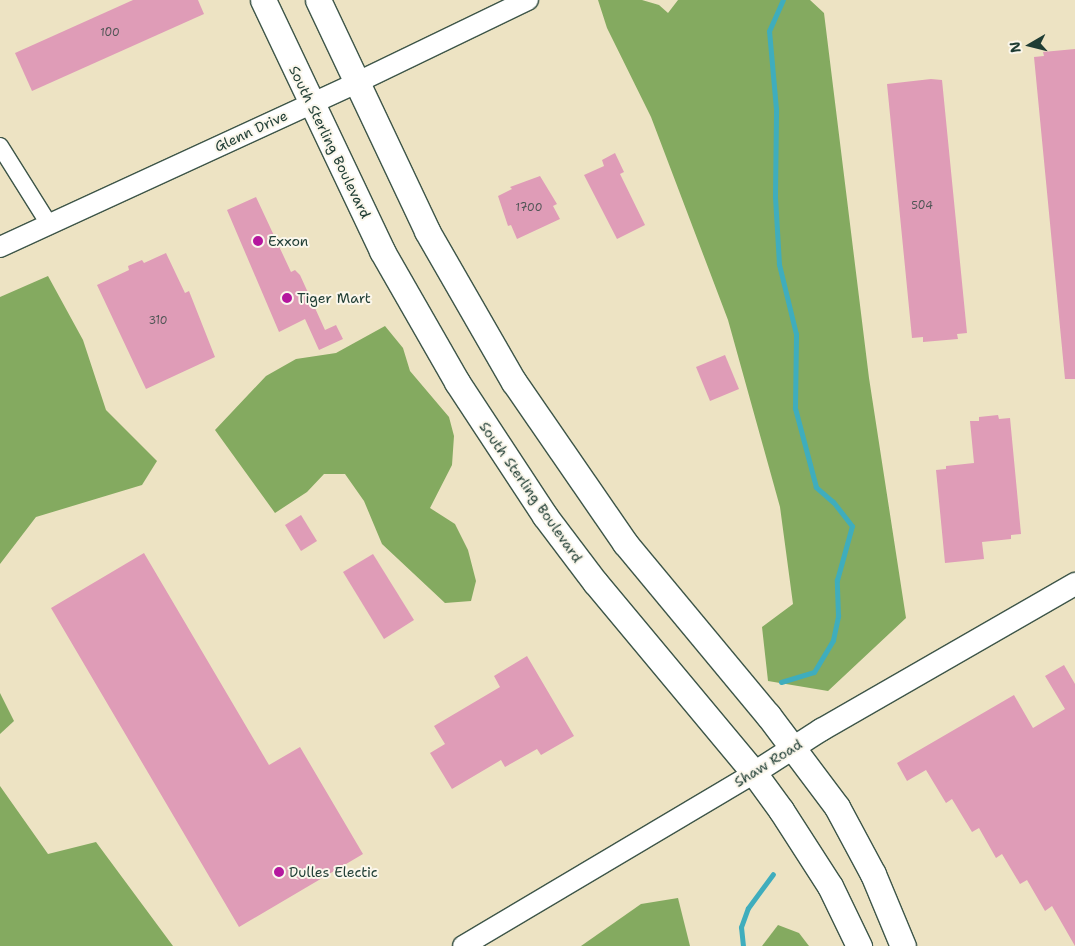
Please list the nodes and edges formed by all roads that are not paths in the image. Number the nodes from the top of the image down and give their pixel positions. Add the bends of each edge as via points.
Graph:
1 (263, 0) edge
2 (318, 0) edge
3 (528, 0) edge
4 (356, 83) junction
5 (310, 104) junction
6 (0, 146) edge
7 (49, 224) junction
8 (0, 247) edge
9 (1075, 584) edge
10 (794, 748) junction
11 (754, 773) junction
12 (464, 946) edge
13 (859, 946) edge
14 (903, 946) edge

1 - 5 main road, South Sterling Boulevard
2 - 4 main road
3 - 4 street, Glenn Drive
4 - 5 street, Glenn Drive
4 - 10 main road via 427,231 514,382 587,490 662,591
5 - 7 street, Glenn Drive
5 - 11 main road, South Sterling Boulevard via 419,321 494,441 595,582
6 - 7 street
7 - 8 street, Glenn Drive
9 - 10 main road, Shaw Road via 1002,623
10 - 11 main road, Shaw Road
10 - 14 main road via 855,837
11 - 12 street, Shaw Road
11 - 13 main road, South Sterling Boulevard via 830,886

